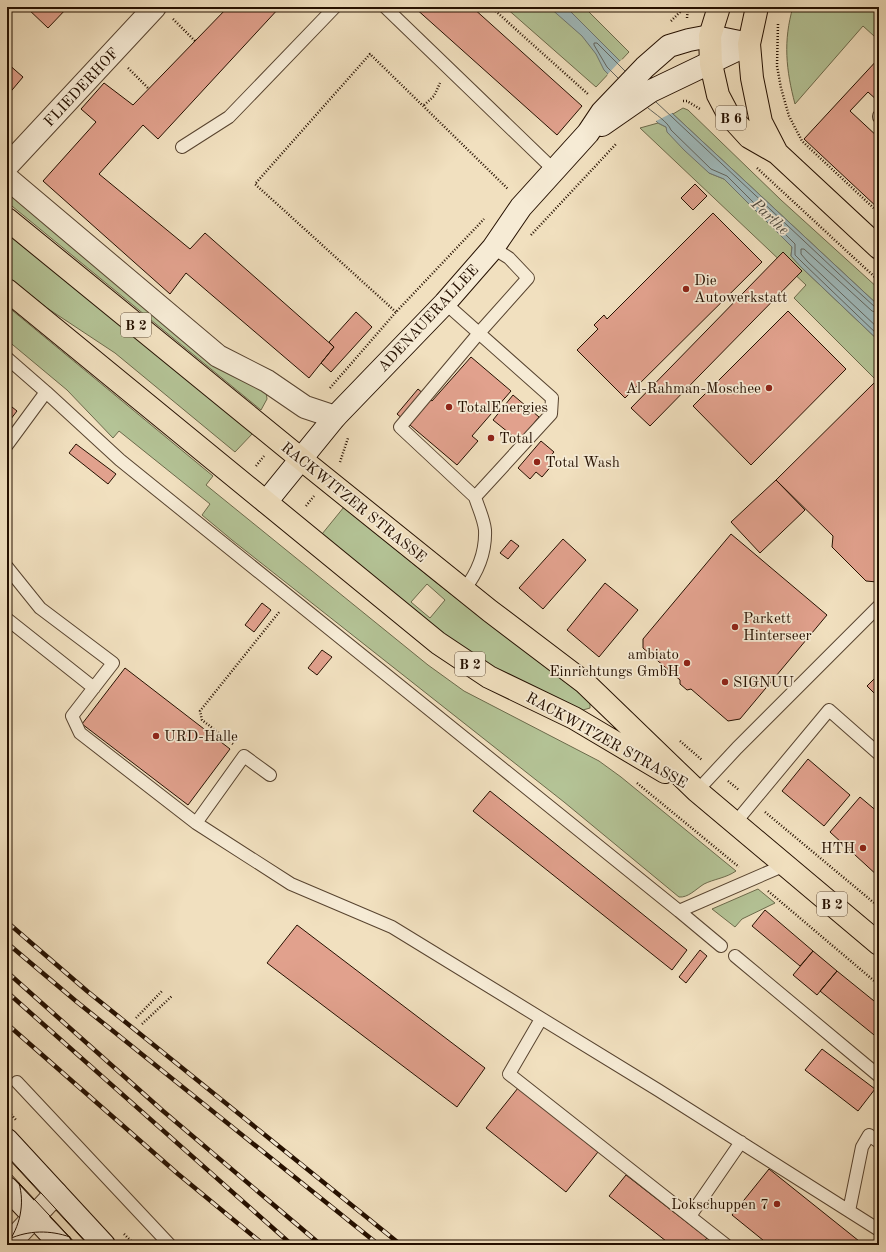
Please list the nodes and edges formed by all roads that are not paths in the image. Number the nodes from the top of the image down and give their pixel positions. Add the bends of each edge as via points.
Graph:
1 (155, 7) edge
2 (335, 7) edge
3 (385, 7) edge
4 (719, 7) edge
5 (757, 7) edge
6 (710, 36) junction
7 (748, 44) junction
8 (710, 64) junction
9 (612, 109) junction
10 (182, 147) dead end
11 (777, 153) junction
12 (7, 166) edge
13 (554, 170) junction
14 (7, 178) edge
15 (7, 219) edge
16 (493, 248) junction
17 (879, 248) edge
18 (7, 290) edge
19 (445, 303) junction
20 (479, 333) junction
21 (7, 358) edge
22 (46, 392) junction
23 (335, 417) junction
24 (7, 445) edge
25 (301, 459) junction
26 (475, 497) junction
27 (266, 502) junction
28 (7, 567) edge
29 (464, 590) junction
30 (879, 606) edge
31 (7, 620) edge
32 (94, 688) junction
33 (879, 754) edge
34 (270, 775) dead end
35 (697, 791) junction
36 (196, 822) junction
37 (735, 823) junction
38 (785, 865) junction
39 (679, 911) junction
40 (879, 944) edge
41 (721, 946) dead end
42 (735, 956) dead end
43 (541, 1019) junction
44 (879, 1076) edge
45 (17, 1082) dead end
46 (7, 1140) edge
47 (741, 1142) junction
48 (879, 1142) edge
49 (7, 1188) edge
50 (56, 1193) junction
51 (849, 1211) junction
52 (34, 1216) junction
53 (690, 1216) junction
54 (879, 1230) edge
55 (8, 1245) edge
56 (61, 1245) edge
57 (104, 1245) edge
58 (170, 1245) edge
59 (726, 1245) edge

1 - 12 main road, FLIEDERHOF
2 - 10 lane via 229,117
3 - 13 lane
4 - 6 main road, B 6
5 - 7 main road, B 6
6 - 7 main road, ADENAUERALLEE
6 - 8 main road, B 6
6 - 9 main road, ADENAUERALLEE via 668,46 645,67
7 - 8 main road, ADENAUERALLEE
7 - 11 main road, B 6 via 761,122
8 - 9 main road, ADENAUERALLEE via 635,101
8 - 11 main road, B 6 via 718,94 728,114 749,137
9 - 13 main road, ADENAUERALLEE
11 - 17 main road, B 6
13 - 16 main road, ADENAUERALLEE via 521,207
14 - 23 main road via 218,356 267,380 305,407
15 - 25 main road, RACKWITZER STRASSE / B 2
16 - 19 main road, ADENAUERALLEE
16 - 20 lane via 509,258 528,278
18 - 27 main road, RACKWITZER STRASSE / B 2
19 - 20 lane
19 - 23 main road, ADENAUERALLEE
20 - 26 lane via 400,427
20 - 26 lane via 552,398 551,414
21 - 22 lane
22 - 24 lane
22 - 39 lane via 120,460
23 - 25 main road, ADENAUERALLEE
25 - 27 main road, ADENAUERALLEE
25 - 29 main road, RACKWITZER STRASSE / B 2
26 - 29 lane via 485,529 483,553 475,575
27 - 35 main road, RACKWITZER STRASSE / B 2 via 438,643 489,677 574,718
28 - 32 lane via 40,608 113,663
29 - 35 main road, RACKWITZER STRASSE / B 2 via 585,683
30 - 35 lane
31 - 32 lane
32 - 36 lane via 72,716 80,733
33 - 37 lane via 829,710
34 - 36 lane via 244,756
35 - 37 main road, RACKWITZER STRASSE / B 2
36 - 43 lane via 291,884 392,928
37 - 38 main road, RACKWITZER STRASSE / B 2
38 - 39 lane
38 - 40 main road, RACKWITZER STRASSE / B 2
39 - 41 lane
42 - 44 lane
43 - 47 lane
43 - 53 lane via 509,1074
45 - 58 lane
46 - 50 main road
47 - 51 lane
47 - 53 lane
48 - 51 lane via 869,1135 862,1147
49 - 52 main road
50 - 52 main road
50 - 57 main road
51 - 54 lane
52 - 55 main road
52 - 56 main road
53 - 59 lane

